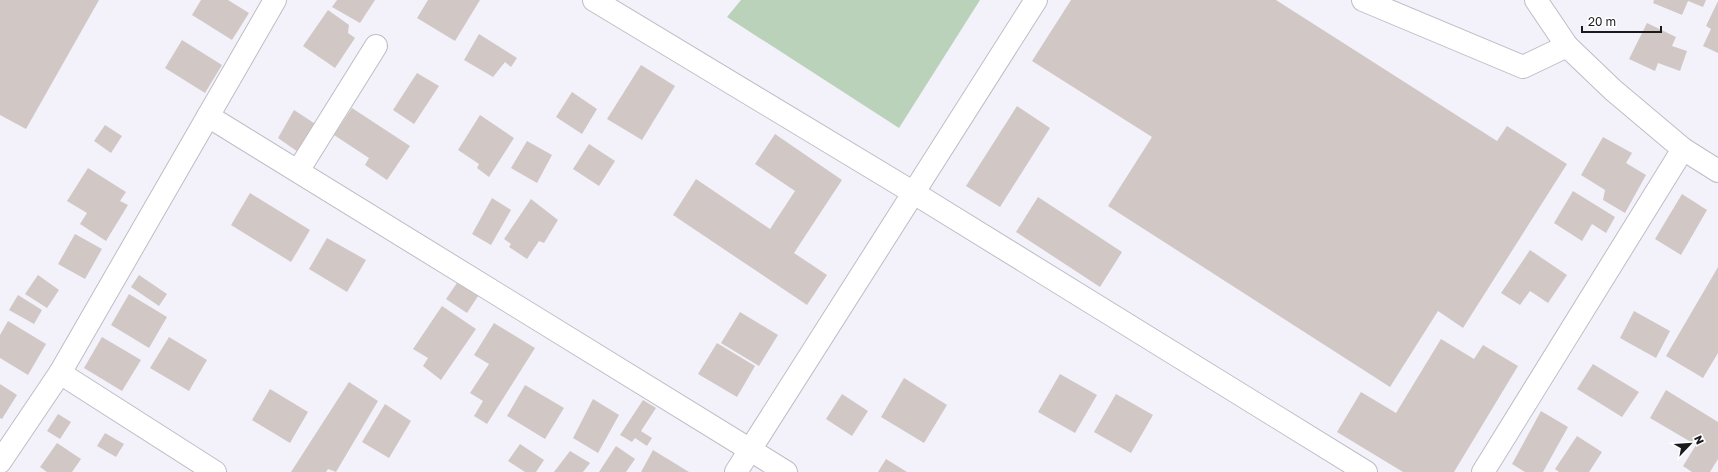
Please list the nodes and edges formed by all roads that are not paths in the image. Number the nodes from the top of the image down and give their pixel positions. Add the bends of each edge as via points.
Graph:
1 (275, 0) edge
2 (594, 0) edge
3 (1036, 0) edge
4 (1363, 0) edge
5 (1536, 0) edge
6 (376, 46) dead end
7 (1567, 46) junction
8 (208, 116) junction
9 (1683, 149) junction
10 (1718, 171) edge
11 (298, 172) junction
12 (914, 193) junction
13 (60, 373) junction
14 (750, 450) junction
15 (0, 462) edge
16 (214, 472) edge
17 (736, 472) edge
18 (786, 472) edge
19 (1366, 472) edge
20 (1483, 472) edge

1 - 8 street
2 - 12 street
3 - 12 street
4 - 7 street via 1523,67
5 - 7 street
6 - 11 street
7 - 9 street via 1613,90
8 - 11 street
8 - 13 street
9 - 10 street
9 - 20 street
11 - 14 street
12 - 14 street
12 - 19 street
13 - 15 street
13 - 16 street
14 - 17 street
14 - 18 street

